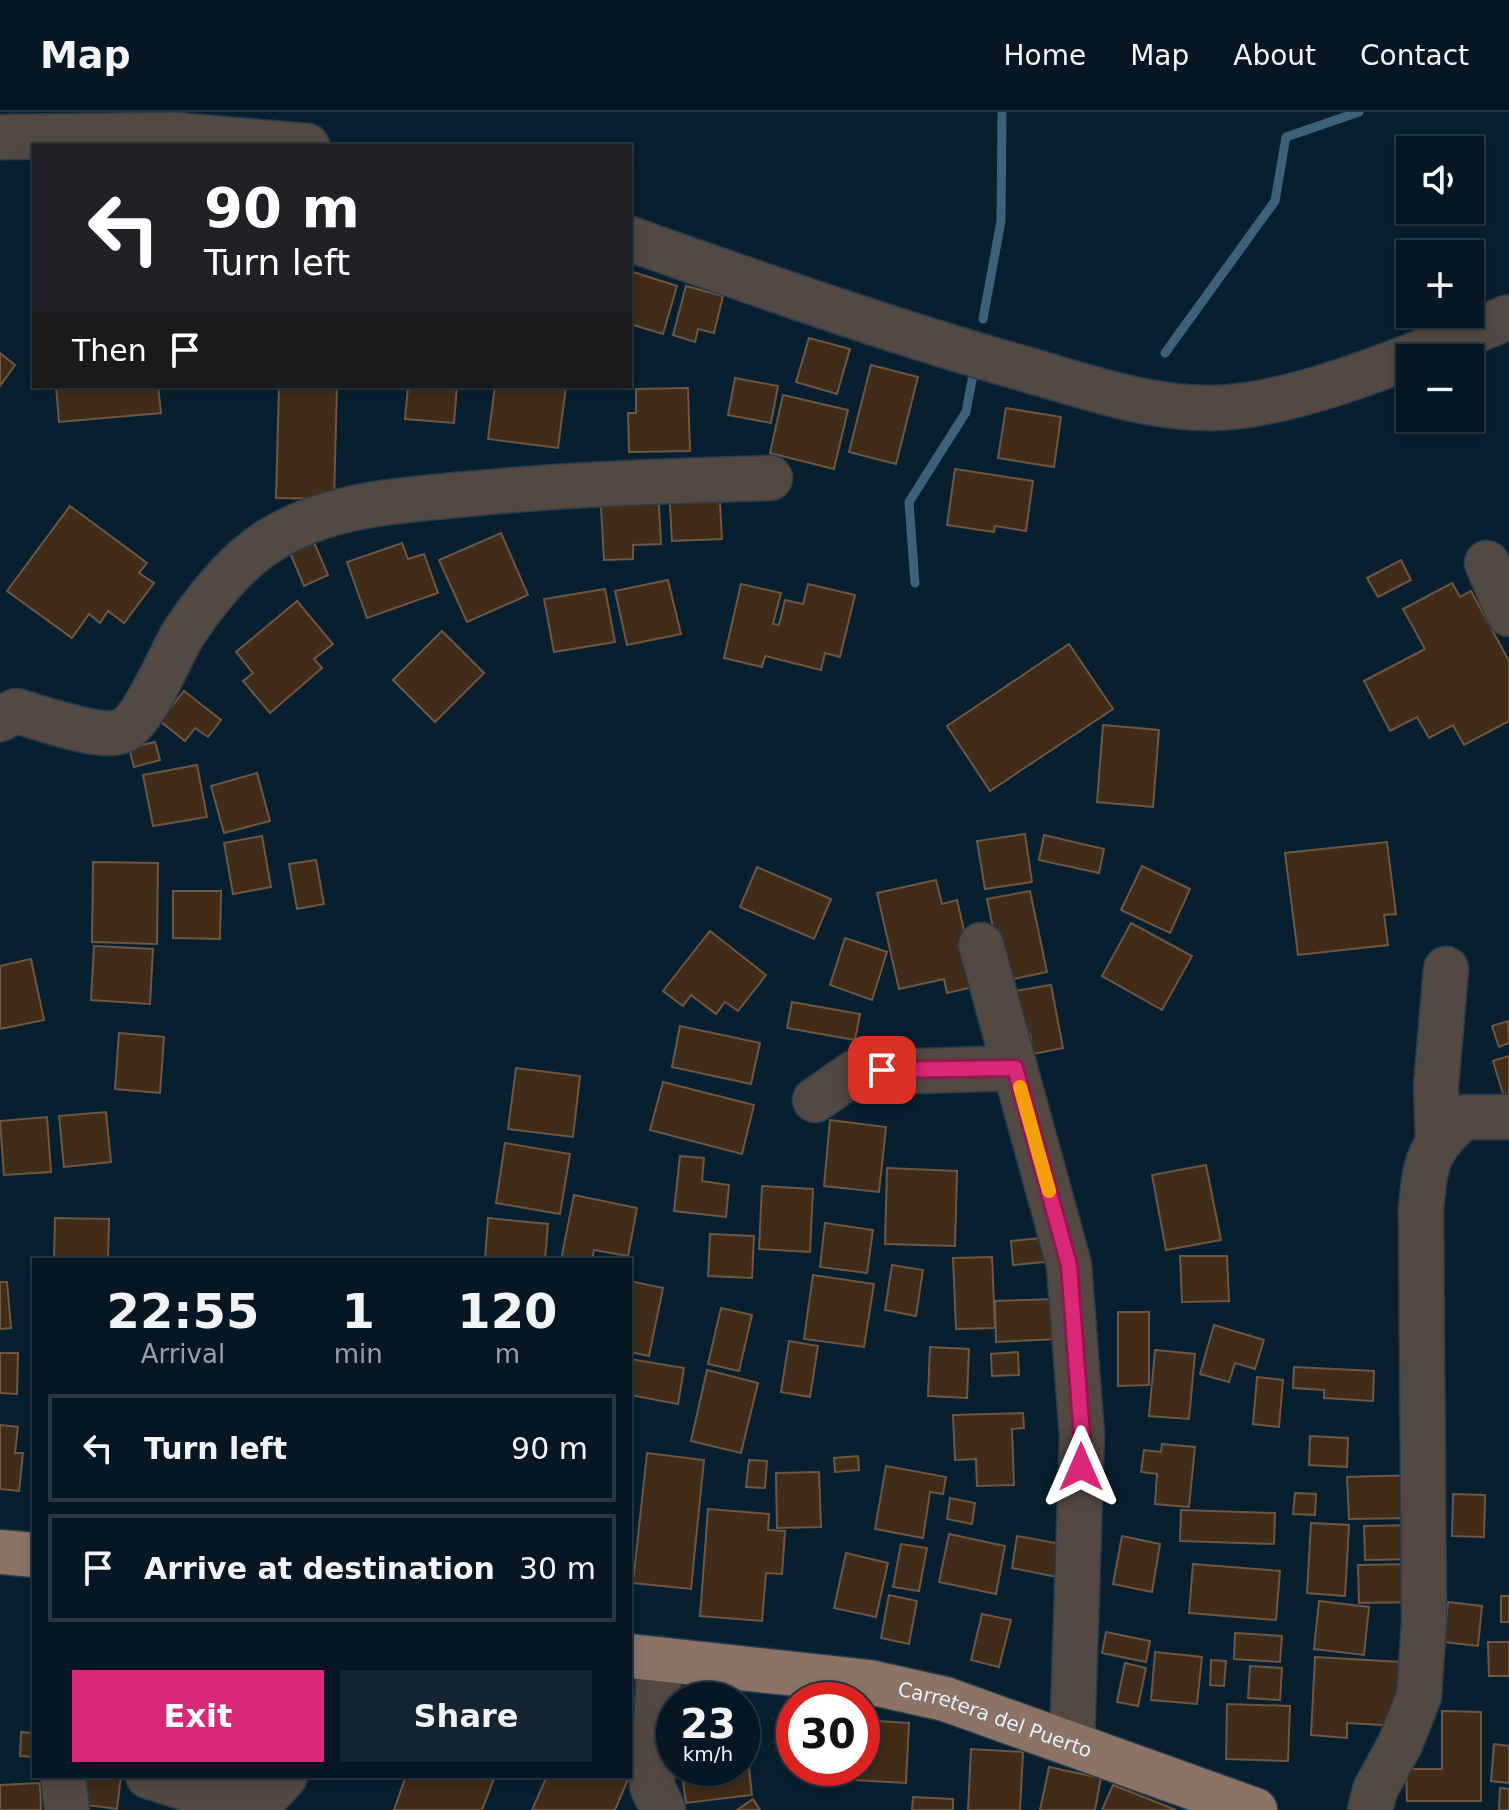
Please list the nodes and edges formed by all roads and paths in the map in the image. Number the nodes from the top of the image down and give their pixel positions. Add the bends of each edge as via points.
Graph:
1 (0, 137) edge
2 (283, 144) edge
3 (632, 240) edge
4 (1509, 317) edge
5 (770, 478) dead end
6 (1487, 563) dead end
7 (1509, 614) edge
8 (0, 719) edge
9 (981, 945) dead end
10 (1446, 969) dead end
11 (1015, 1068) junction
12 (815, 1100) dead end
13 (1509, 1117) edge
14 (1438, 1139) junction
15 (0, 1552) edge
16 (32, 1555) edge
17 (645, 1658) edge
18 (1072, 1744) junction
19 (63, 1778) edge
20 (154, 1778) edge
21 (283, 1778) edge
22 (67, 1810) edge
23 (663, 1810) edge
24 (1255, 1810) edge
25 (1370, 1810) edge

1 - 2 street via 175,135
3 - 4 street via 912,338 1158,404 1211,409 1290,396
5 - 8 street via 644,481 377,502 301,524 267,541 230,573 184,633 136,718 123,731 103,733 16,711
6 - 7 street
9 - 11 street
10 - 14 street via 1436,1086
11 - 12 street via 854,1073
11 - 18 street via 1069,1265 1082,1436
13 - 14 street via 1464,1117
14 - 25 street via 1425,1165 1421,1210 1424,1623 1419,1696
15 - 16 main road
17 - 18 main road, Carretera del Puerto via 869,1682 945,1699
17 - 23 street via 652,1786
18 - 24 main road, Carretera del Puerto
19 - 22 street
20 - 21 street via 233,1803 265,1798

